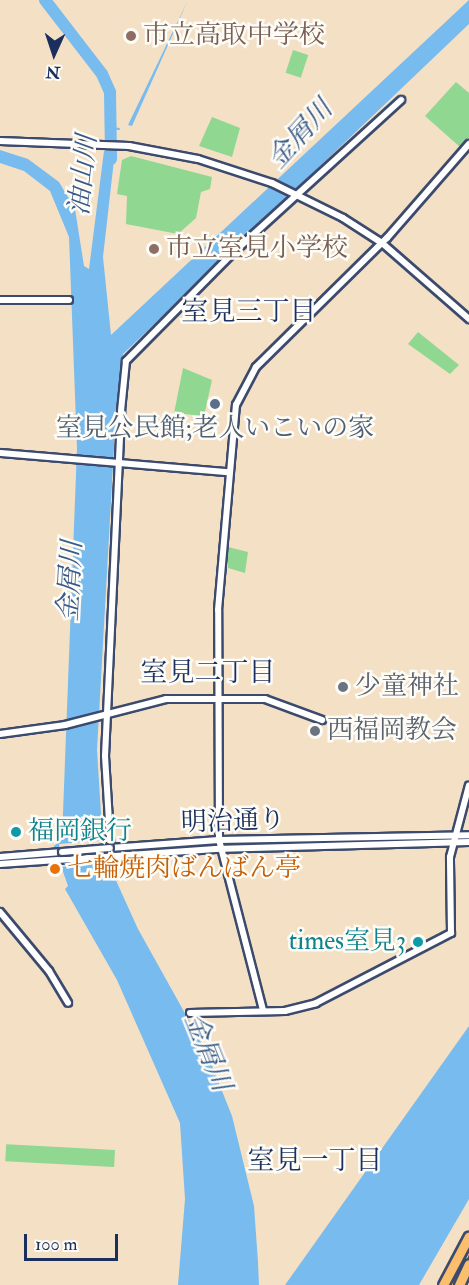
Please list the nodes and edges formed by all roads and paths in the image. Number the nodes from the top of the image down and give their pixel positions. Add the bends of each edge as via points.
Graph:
1 (401, 100) dead end
2 (0, 141) edge
3 (469, 144) edge
4 (298, 196) junction
5 (382, 243) junction
6 (0, 300) edge
7 (69, 300) dead end
8 (469, 319) edge
9 (0, 453) edge
10 (119, 464) junction
11 (228, 472) junction
12 (216, 699) junction
13 (106, 715) junction
14 (322, 720) dead end
15 (0, 734) edge
16 (469, 785) edge
17 (454, 834) junction
18 (469, 835) edge
19 (219, 840) junction
20 (453, 842) junction
21 (469, 842) edge
22 (222, 848) junction
23 (110, 851) junction
24 (0, 857) edge
25 (0, 864) edge
26 (0, 912) edge
27 (68, 1003) dead end
28 (263, 1010) junction
29 (190, 1013) dead end
30 (469, 1237) edge
31 (466, 1264) edge
32 (443, 1285) edge
33 (451, 1285) edge
34 (459, 1285) edge

1 - 4 street
2 - 4 street via 102,143 198,159 272,183
3 - 5 street
4 - 5 street
4 - 10 street via 234,252 126,361
5 - 8 street
5 - 11 street via 248,378 236,405
6 - 7 street
9 - 10 street
10 - 11 street
10 - 13 street
11 - 12 street
12 - 13 street via 166,699
12 - 14 street via 265,699
12 - 19 street
13 - 15 street
13 - 23 street
16 - 17 street
17 - 18 street, 明治通り
17 - 19 street, 明治通り
17 - 20 street
19 - 22 street
19 - 23 street, 明治通り
20 - 21 street, 明治通り
20 - 22 street, 明治通り
20 - 28 street via 451,933 316,1003 285,1011
22 - 23 street, 明治通り
22 - 28 street
23 - 24 street, 明治通り, bridge
23 - 25 street, 明治通り
26 - 27 street via 49,971
28 - 29 street
30 - 31 highway
30 - 32 highway, bridge
31 - 33 highway
31 - 34 highway, bridge

